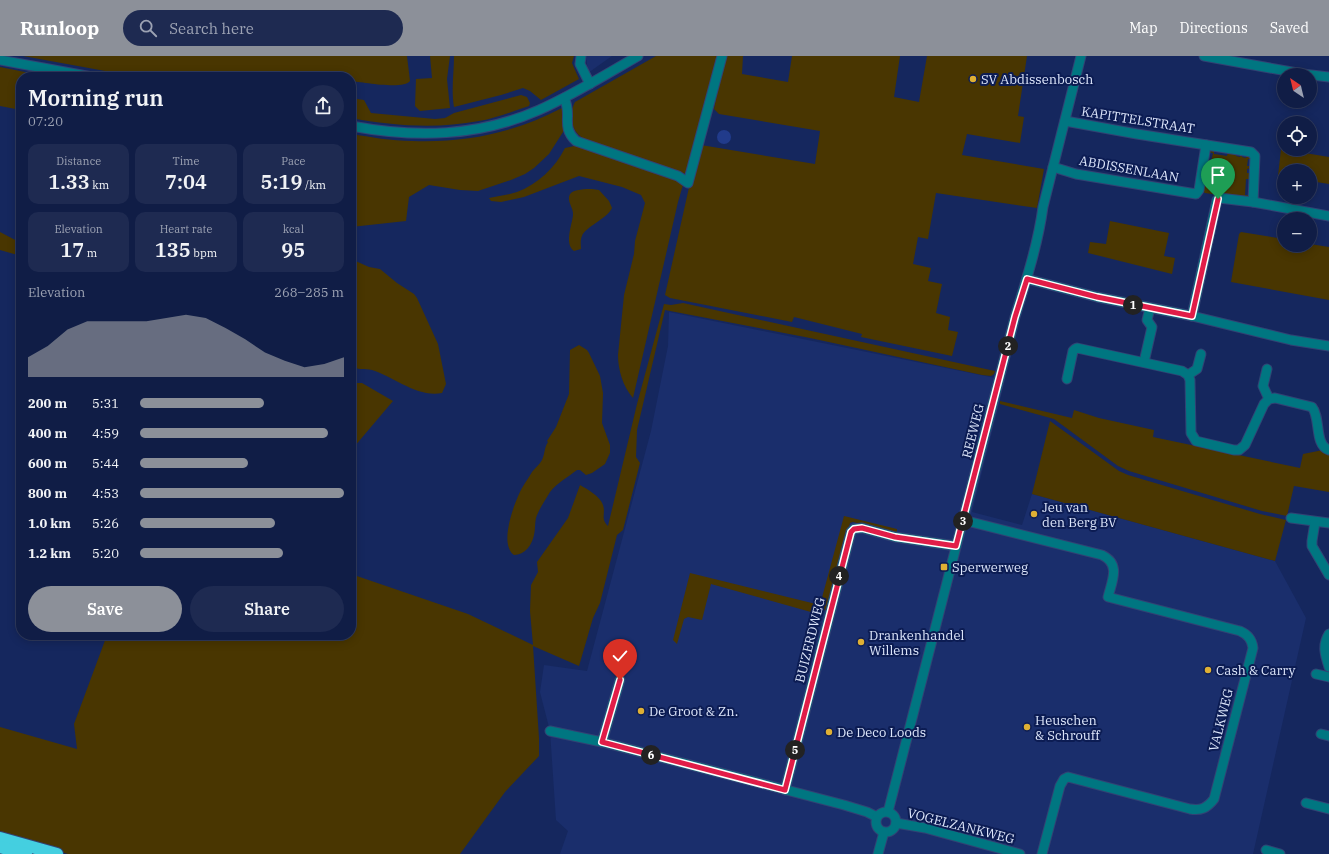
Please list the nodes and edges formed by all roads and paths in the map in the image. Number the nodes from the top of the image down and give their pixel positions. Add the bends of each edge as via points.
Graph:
1 (581, 56) edge
2 (638, 56) edge
3 (722, 56) edge
4 (1081, 56) edge
5 (1204, 56) edge
6 (0, 60) edge
7 (65, 72) edge
8 (1329, 77) edge
9 (590, 84) junction
10 (564, 98) junction
11 (1065, 121) junction
12 (356, 127) edge
13 (1206, 145) junction
14 (1053, 167) junction
15 (1252, 202) junction
16 (1329, 216) edge
17 (1027, 279) junction
18 (1150, 308) junction
19 (1192, 316) junction
20 (1329, 346) edge
21 (1201, 354) dead end
22 (1144, 362) junction
23 (1267, 369) dead end
24 (1188, 375) junction
25 (1067, 378) dead end
26 (1269, 399) junction
27 (1329, 450) edge
28 (1291, 518) dead end
29 (963, 520) junction
30 (1315, 522) junction
31 (1329, 523) edge
32 (956, 546) junction
33 (1329, 575) edge
34 (1329, 634) edge
35 (1329, 667) edge
36 (1316, 674) dead end
37 (1329, 677) edge
38 (620, 680) dead end
39 (550, 731) dead end
40 (602, 742) junction
41 (785, 790) junction
42 (1306, 803) dead end
43 (1329, 809) edge
44 (888, 812) junction
45 (877, 817) junction
46 (896, 823) junction
47 (884, 832) junction
48 (0, 838) edge
49 (0, 847) edge
50 (1266, 850) dead end
51 (26, 854) edge
52 (57, 854) edge
53 (878, 854) edge
54 (1020, 854) edge
55 (1042, 854) edge
56 (1280, 854) edge

1 - 9 street via 580,64
2 - 9 street
3 - 10 street via 688,183 678,176 576,141 570,136 567,128 567,104
4 - 11 street, REEWEG
5 - 8 street
6 - 7 street
9 - 10 street
10 - 12 street via 513,120 464,132 409,133
11 - 13 street, KAPITTELSTRAAT
11 - 14 street, REEWEG
13 - 14 street, ABDISSENLAAN via 1198,193 1076,174
13 - 15 street, KAPITTELSTRAAT via 1252,153
14 - 17 street, REEWEG
15 - 16 street
15 - 19 street via 1219,198 1217,200
17 - 18 street
17 - 29 street, REEWEG
18 - 19 street
18 - 22 street via 1147,320 1152,327
19 - 20 street via 1291,340
21 - 24 street via 1197,369
22 - 24 street via 1182,371
22 - 25 street via 1077,348 1074,349
23 - 26 street via 1263,386
24 - 26 street via 1191,433 1194,440 1200,442 1239,450 1245,445 1264,404
26 - 27 street via 1275,398 1312,407 1321,444
28 - 30 street
29 - 32 street, REEWEG
29 - 55 street, VALKWEG via 1107,557 1114,569 1108,597 1240,631 1252,642 1253,648 1214,799 1206,808 1190,809 1066,778 1060,786
30 - 31 street
30 - 33 street via 1312,546
32 - 41 street, BUIZERDWEG via 895,537 862,528 851,532
32 - 44 street, REEWEG
34 - 35 street via 1324,646
36 - 37 street
38 - 40 street
39 - 40 street
40 - 41 street
41 - 45 street via 854,808
42 - 43 street
44 - 45 street
44 - 46 street via 893,815
45 - 47 street via 876,827
46 - 47 street via 893,829
46 - 54 street, VOGELZANKWEG via 925,828
47 - 53 street
48 - 52 highway
49 - 51 highway
50 - 56 street

